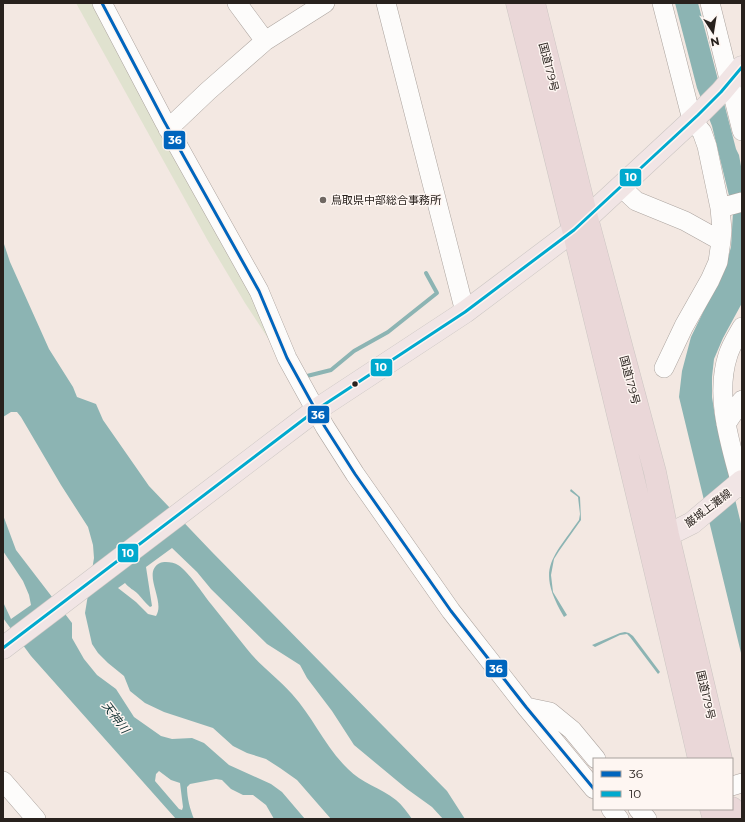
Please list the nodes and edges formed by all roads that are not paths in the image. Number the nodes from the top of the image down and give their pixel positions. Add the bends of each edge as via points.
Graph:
1 (102, 3) edge
2 (237, 3) edge
3 (325, 3) edge
4 (386, 3) edge
5 (517, 3) edge
6 (534, 3) edge
7 (662, 3) edge
8 (710, 3) edge
9 (265, 42) junction
10 (731, 80) edge
11 (695, 118) junction
12 (168, 129) junction
13 (742, 132) edge
14 (620, 186) junction
15 (742, 202) edge
16 (720, 208) junction
17 (580, 224) junction
18 (721, 241) junction
19 (465, 312) junction
20 (742, 327) edge
21 (664, 368) dead end
22 (742, 400) edge
23 (312, 413) junction
24 (726, 424) junction
25 (740, 485) edge
26 (658, 537) junction
27 (3, 648) edge
28 (526, 707) junction
29 (595, 758) edge
30 (699, 758) edge
31 (721, 758) edge
32 (3, 781) edge
33 (593, 788) edge
34 (612, 810) edge
35 (639, 810) edge
36 (36, 819) edge
37 (619, 819) edge
38 (647, 819) edge

1 - 12 street
2 - 9 street
3 - 9 street
4 - 19 street
5 - 17 highway, 国道179号
6 - 17 highway, 国道179号
7 - 11 street
8 - 10 street
9 - 12 street
10 - 11 main road
10 - 13 street
11 - 14 main road
11 - 16 street via 707,146
12 - 23 street via 259,291
14 - 17 main road
14 - 18 street via 636,201 685,221
15 - 16 street
16 - 18 street
17 - 19 main road
17 - 26 highway, 国道179号
18 - 21 street via 718,262 710,280
19 - 23 main road
20 - 24 street via 728,354 722,380
22 - 24 street
23 - 27 main road
23 - 28 street via 325,427 451,611
24 - 25 street
25 - 26 main road, 巌城上灘線 via 692,523
26 - 30 highway, 国道179号
26 - 31 highway, 国道179号
28 - 29 street via 550,712 572,730
28 - 33 street
32 - 36 street
34 - 37 street
35 - 38 street

